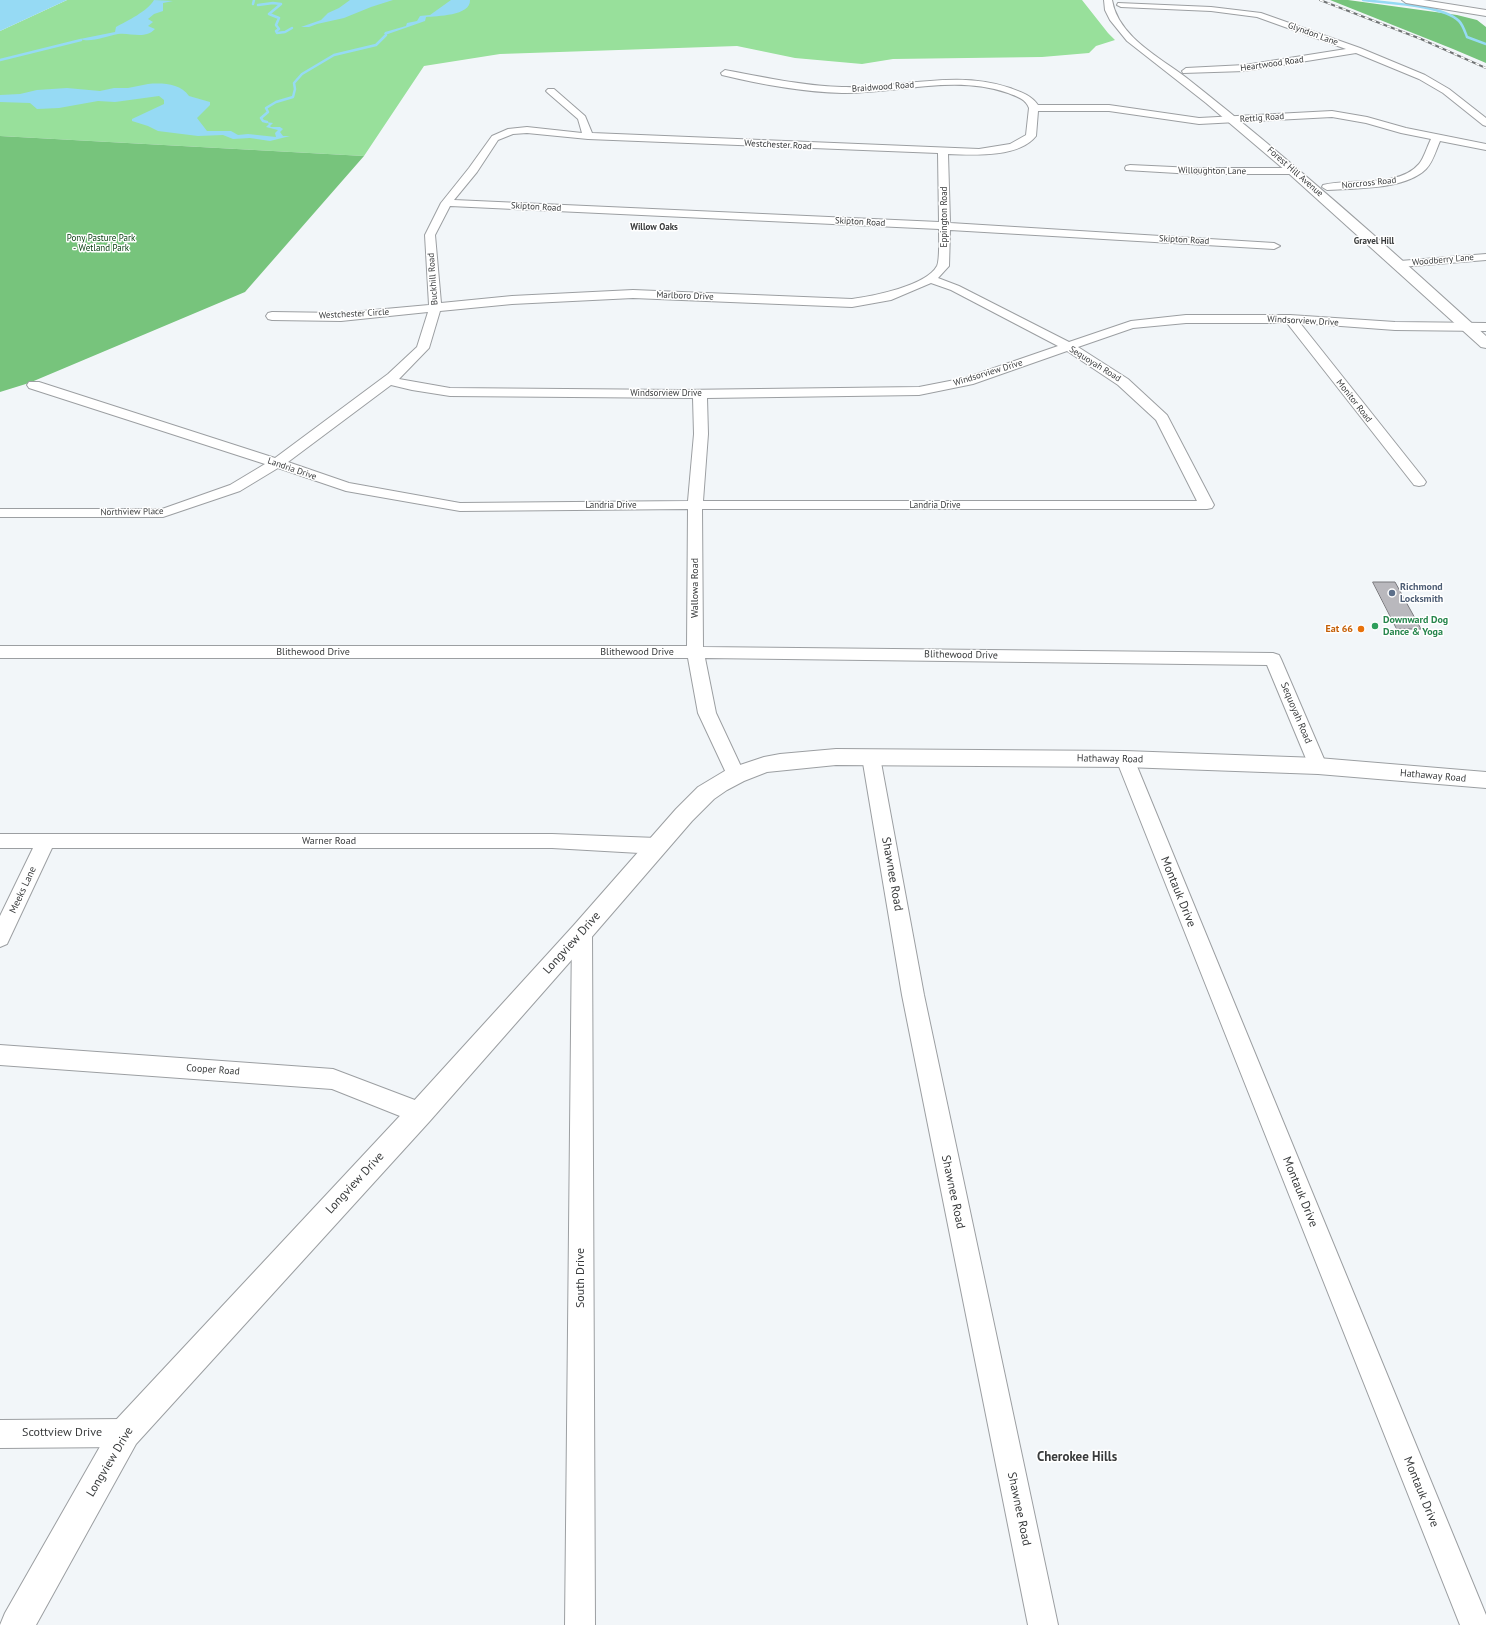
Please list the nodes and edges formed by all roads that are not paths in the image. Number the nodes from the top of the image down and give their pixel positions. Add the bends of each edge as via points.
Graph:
1 (1108, 0) edge
2 (1406, 0) edge
3 (1432, 0) edge
4 (1456, 0) edge
5 (1120, 3) edge
6 (1486, 5) edge
7 (1486, 9) edge
8 (1486, 13) edge
9 (1125, 17) dead end
10 (1132, 26) dead end
11 (1357, 50) junction
12 (1186, 72) junction
13 (725, 73) dead end
14 (551, 91) dead end
15 (1034, 108) junction
16 (1240, 119) junction
17 (1486, 123) edge
18 (588, 136) junction
19 (495, 138) joint
20 (1436, 138) junction
21 (1486, 147) edge
22 (943, 151) junction
23 (1130, 168) dead end
24 (1294, 171) junction
25 (1328, 187) junction
26 (446, 203) junction
27 (945, 226) junction
28 (1274, 246) dead end
29 (1486, 257) edge
30 (1415, 263) junction
31 (1400, 264) junction
32 (931, 279) junction
33 (1459, 302) dead end
34 (435, 309) junction
35 (1470, 312) dead end
36 (272, 316) dead end
37 (1290, 319) junction
38 (1468, 327) junction
39 (1486, 327) edge
40 (1486, 344) edge
41 (1069, 347) junction
42 (388, 380) junction
43 (34, 385) dead end
44 (700, 394) junction
45 (277, 463) junction
46 (1419, 482) dead end
47 (695, 505) junction
48 (1207, 505) joint
49 (0, 513) edge
50 (0, 652) edge
51 (695, 652) junction
52 (1273, 659) joint
53 (872, 757) junction
54 (1125, 759) junction
55 (1318, 766) junction
56 (736, 775) junction
57 (1486, 780) edge
58 (0, 841) edge
59 (46, 841) junction
60 (657, 846) junction
61 (582, 932) junction
62 (0, 938) edge
63 (0, 1055) edge
64 (420, 1114) junction
65 (124, 1433) junction
66 (0, 1434) edge
67 (17, 1625) edge
68 (580, 1625) edge
69 (1043, 1625) edge
70 (1475, 1625) edge

1 - 16 main road, Forest Hill Avenue via 1112,16 1129,38
2 - 8 main road
3 - 7 main road
4 - 6 main road
5 - 9 main road
5 - 11 street, Glyndon Lane via 1211,8 1258,15
10 - 12 main road, Forest Hill Avenue via 1147,42
11 - 12 street, Heartwood Road via 1245,68
11 - 17 street, Glyndon Lane via 1422,77 1446,91
12 - 16 main road, Forest Hill Avenue
13 - 15 street, Braidwood Road via 793,85 843,90 948,82 979,83 1013,91 1028,100
14 - 18 street via 582,118
15 - 16 street, Rettig Road via 1109,108 1198,121
15 - 22 street, Westchester Road via 1031,136 1027,140 991,151
16 - 20 street, Rettig Road via 1332,114 1368,120
16 - 24 main road, Forest Hill Avenue
16 - 25 main road, Forest Hill Avenue
18 - 19 street, Westchester Road via 518,130 505,132
18 - 22 street, Westchester Road
19 - 26 street, Buckhill Road
20 - 21 street, Rettig Road
20 - 25 street, Norcross Road via 1422,167 1403,179 1379,184
22 - 27 street, Eppington Road
23 - 24 street, Willoughton Lane
24 - 31 main road, Forest Hill Avenue
25 - 30 main road, Forest Hill Avenue
26 - 27 street, Skipton Road
26 - 34 street, Buckhill Road via 430,235
27 - 28 street, Skipton Road
27 - 32 street, Eppington Road via 943,266
29 - 30 street, Woodberry Lane
30 - 31 street, Woodberry Lane
30 - 33 main road, Forest Hill Avenue
31 - 38 main road, Forest Hill Avenue
32 - 34 street, Marlboro Drive via 887,297 852,303 633,294 512,300
32 - 41 street, Sequoyah Road via 955,288
34 - 36 street, Westchester Circle via 341,317
34 - 42 street, Buckhill Road via 423,348
35 - 39 main road
37 - 38 street, Windsorview Drive via 1395,326
37 - 41 street, Windsorview Drive via 1186,319 1131,325
37 - 46 street, Monitor Road
38 - 39 street, Windsorview Drive
38 - 40 main road, Forest Hill Avenue
41 - 44 street, Windsorview Drive via 968,381 919,391
41 - 48 street, Sequoyah Road via 1123,382 1162,418
42 - 44 street, Windsorview Drive via 450,392
42 - 45 street, Buckhill Road
43 - 45 street, Landria Drive
44 - 47 street, Wallowa Road via 701,434
45 - 47 street, Landria Drive via 346,487 460,506
45 - 49 street, Northview Place via 235,488 163,513
47 - 48 street, Landria Drive
47 - 51 street, Wallowa Road
50 - 51 street, Blithewood Drive
51 - 52 street, Blithewood Drive
51 - 56 street, Wallowa Road via 707,713
52 - 55 street, Sequoyah Road
53 - 54 main road, Hathaway Road
53 - 56 main road, Hathaway Road via 780,762
53 - 69 street, Shawnee Road via 913,995
54 - 55 main road, Hathaway Road
54 - 70 street, Montauk Drive
55 - 57 main road, Hathaway Road
56 - 60 main road, Longview Drive via 706,793
58 - 59 street, Warner Road
59 - 60 street, Warner Road via 552,841
59 - 62 street, Meeks Lane
60 - 61 main road, Longview Drive
61 - 64 main road, Longview Drive
61 - 68 street, South Drive
63 - 64 street, Cooper Road via 333,1079
64 - 65 main road, Longview Drive
65 - 66 street, Scottview Drive
65 - 67 main road, Longview Drive

